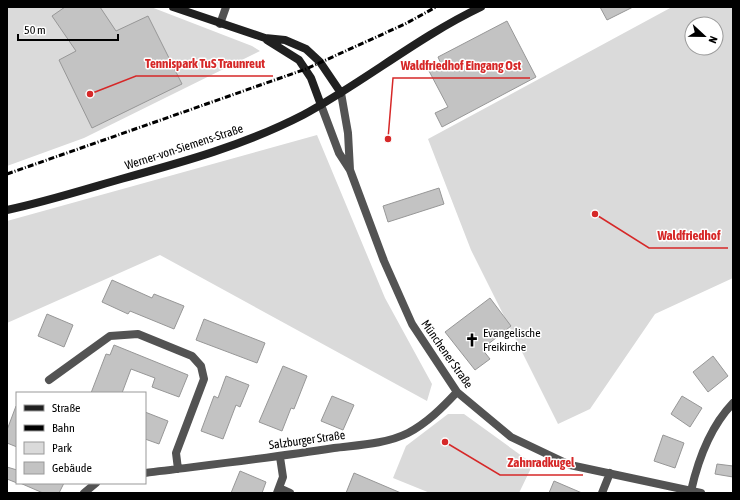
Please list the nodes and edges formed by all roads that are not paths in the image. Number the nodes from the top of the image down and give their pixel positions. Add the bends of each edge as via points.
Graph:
1 (173, 7) edge
2 (226, 7) edge
3 (481, 7) edge
4 (220, 24) junction
5 (265, 38) junction
6 (341, 93) junction
7 (321, 105) junction
8 (350, 170) junction
9 (7, 210) edge
10 (49, 380) dead end
11 (457, 392) junction
12 (733, 403) edge
13 (280, 456) junction
14 (178, 469) junction
15 (610, 472) junction
16 (146, 473) edge
17 (95, 484) edge
18 (278, 491) edge
19 (691, 491) junction
20 (84, 493) edge
21 (290, 493) edge
22 (602, 493) edge
23 (701, 493) edge

1 - 4 street
2 - 4 street
3 - 6 street, Werner-von-Siemens-Straße via 455,19
4 - 5 street
5 - 6 street via 285,40 306,49 320,62
5 - 7 street via 299,60 311,78
6 - 7 street, Werner-von-Siemens-Straße
6 - 8 street, Münchener Straße via 348,133
7 - 8 street, Münchener Straße via 339,153
7 - 9 street, Werner-von-Siemens-Straße via 236,144 175,164
8 - 11 street, Münchener Straße via 384,261 412,324
10 - 14 street via 110,336 138,334 192,356 202,366 204,379 176,453
11 - 13 street, Salzburger Straße via 423,423 408,433 389,440
11 - 15 street, Münchener Straße via 520,442 570,465
12 - 19 street via 707,442
13 - 14 street, Salzburger Straße
13 - 18 street via 283,477
14 - 16 street, Salzburger Straße
15 - 19 street, Münchener Straße
15 - 22 street
17 - 20 street
18 - 21 street
19 - 23 street, Münchener Straße

